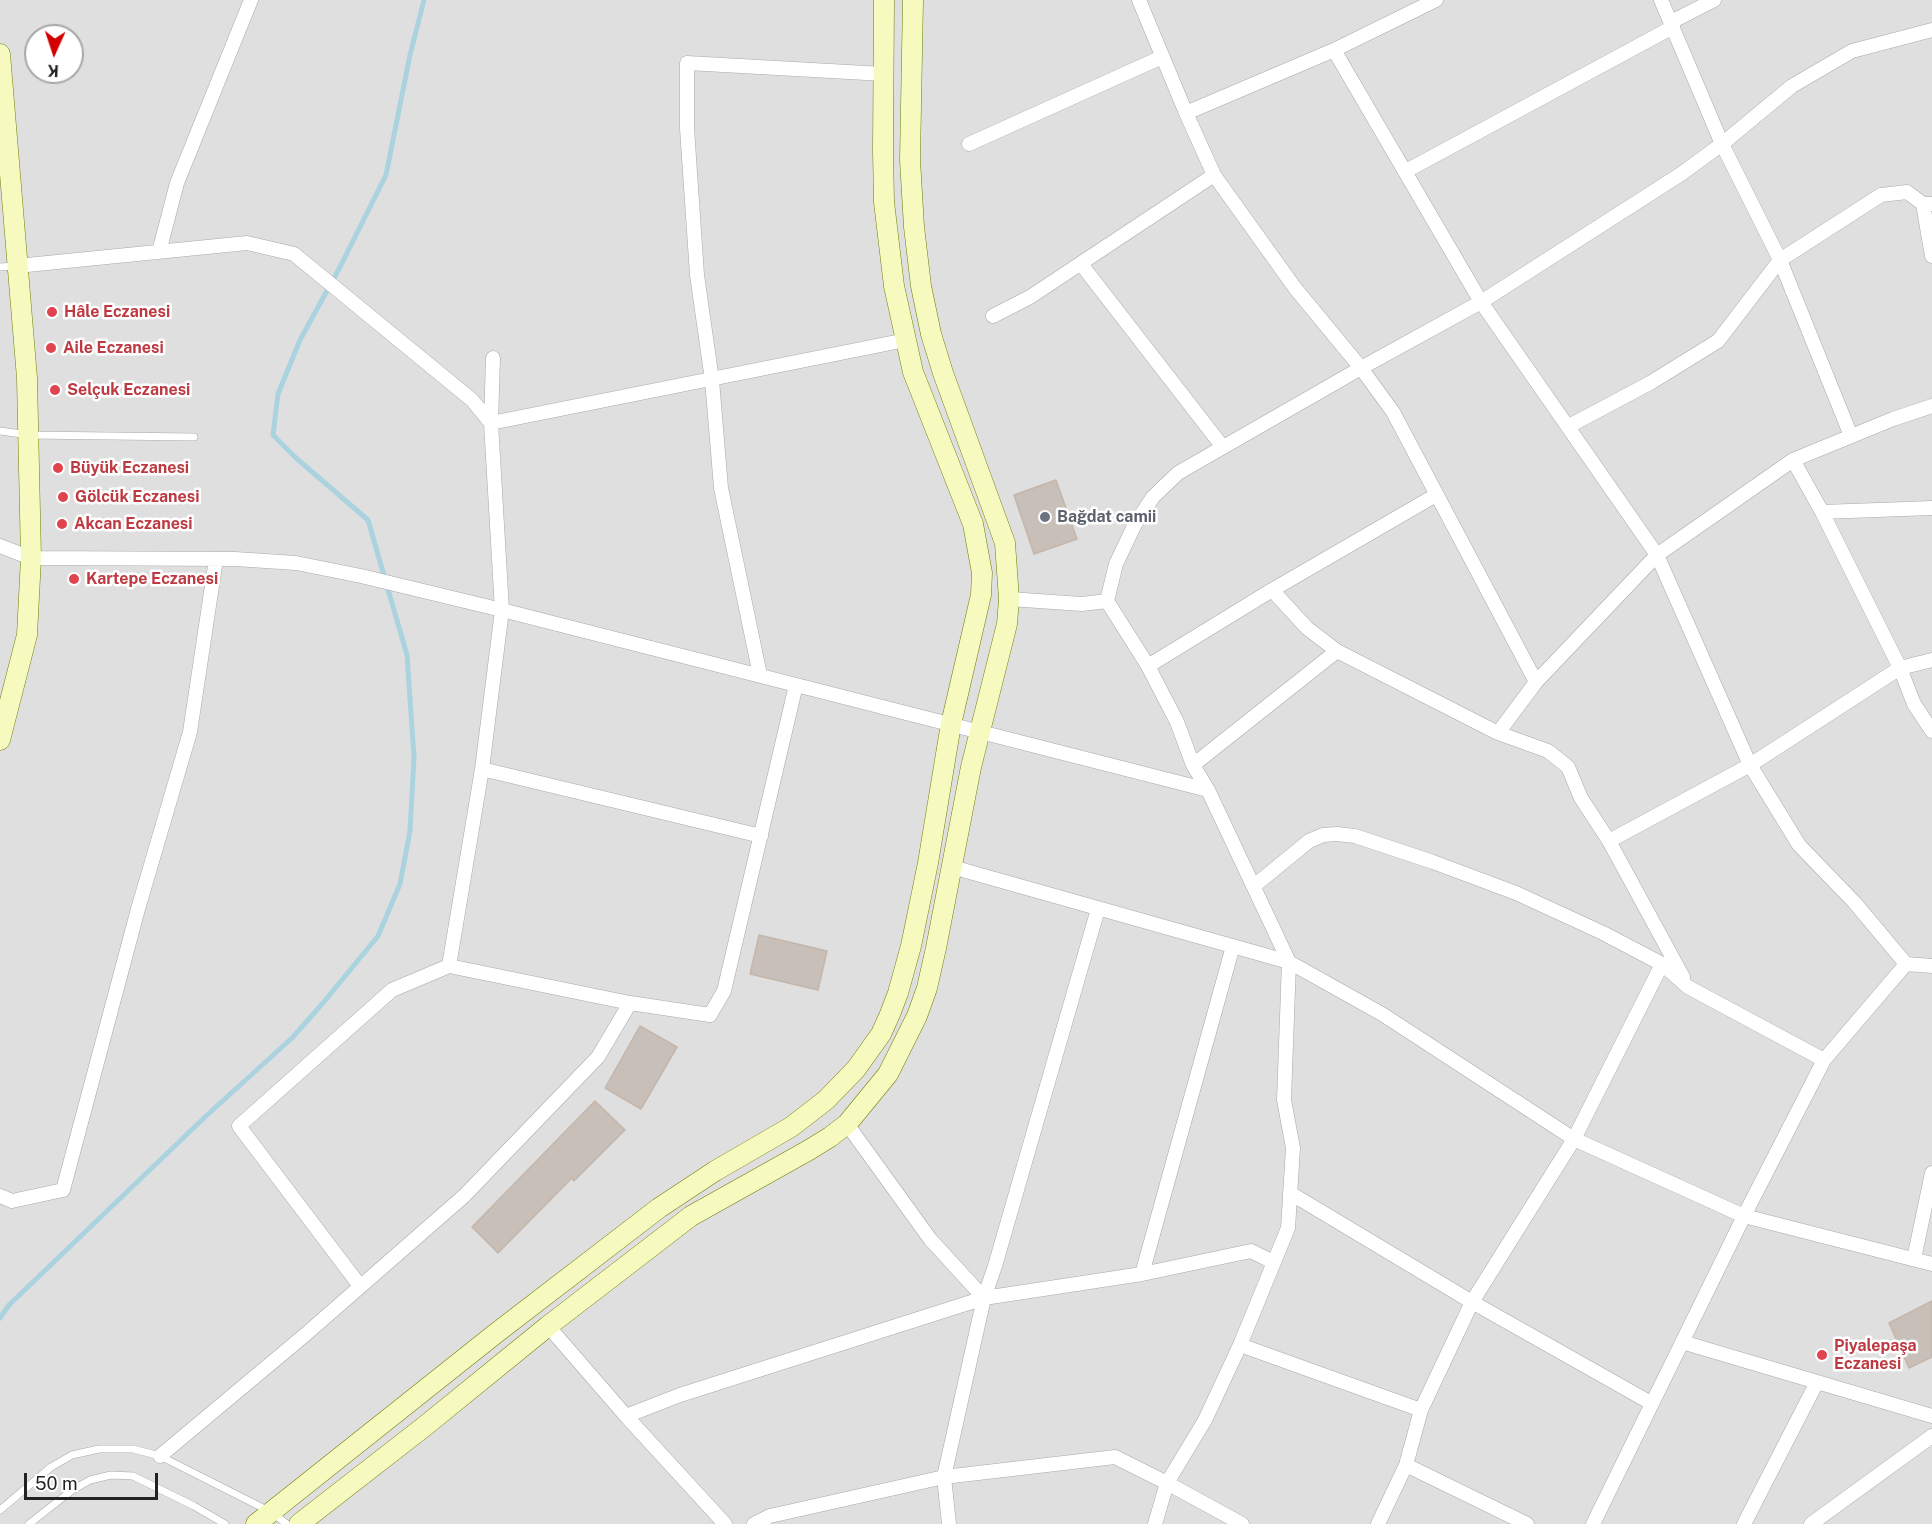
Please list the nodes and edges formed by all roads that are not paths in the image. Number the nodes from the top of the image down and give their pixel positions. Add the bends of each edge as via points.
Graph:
1 (251, 0) edge
2 (884, 0) edge
3 (913, 0) edge
4 (1139, 0) edge
5 (1436, 0) edge
6 (1661, 0) edge
7 (1714, 0) edge
8 (1672, 24) junction
9 (1932, 30) edge
10 (1334, 50) junction
11 (0, 54) edge
12 (1162, 57) junction
13 (884, 74) junction
14 (2, 90) edge
15 (1186, 113) junction
16 (969, 144) dead end
17 (1722, 144) junction
18 (1406, 171) junction
19 (1214, 175) junction
20 (1927, 204) edge
21 (159, 252) junction
22 (1932, 256) edge
23 (1780, 260) junction
24 (1081, 264) junction
25 (8, 267) edge
26 (1481, 302) junction
27 (993, 316) dead end
28 (906, 340) junction
29 (493, 358) dead end
30 (1361, 368) junction
31 (712, 380) junction
32 (1932, 406) edge
33 (491, 423) junction
34 (1569, 426) junction
35 (0, 431) edge
36 (29, 435) junction
37 (1851, 436) junction
38 (194, 437) dead end
39 (1222, 446) junction
40 (1793, 460) junction
41 (1436, 495) junction
42 (1932, 508) edge
43 (1822, 512) junction
44 (0, 546) edge
45 (1657, 555) junction
46 (31, 558) junction
47 (216, 559) junction
48 (1272, 590) junction
49 (1009, 599) junction
50 (1107, 601) junction
51 (502, 610) junction
52 (1337, 651) junction
53 (1932, 660) edge
54 (1148, 666) junction
55 (1900, 668) junction
56 (760, 675) junction
57 (1536, 682) junction
58 (796, 685) junction
59 (951, 724) junction
60 (1932, 731) edge
61 (979, 732) junction
62 (1498, 733) junction
63 (0, 740) edge
64 (1193, 765) junction
65 (1750, 765) junction
66 (482, 769) junction
67 (1208, 790) junction
68 (761, 836) junction
69 (1609, 841) junction
70 (952, 867) junction
71 (1254, 886) junction
72 (1098, 909) junction
73 (1233, 946) junction
74 (1289, 962) junction
75 (1662, 964) junction
76 (1906, 964) junction
77 (449, 966) junction
78 (1932, 966) edge
79 (1688, 987) junction
80 (630, 1003) junction
81 (1824, 1060) junction
82 (846, 1124) junction
83 (1574, 1139) junction
84 (1932, 1173) edge
85 (1290, 1193) junction
86 (0, 1196) edge
87 (1744, 1216) junction
88 (1914, 1259) junction
89 (1273, 1262) junction
90 (1932, 1264) edge
91 (1142, 1274) junction
92 (360, 1286) junction
93 (984, 1298) junction
94 (1472, 1302) junction
95 (548, 1326) junction
96 (1682, 1342) junction
97 (1240, 1345) junction
98 (1817, 1382) junction
99 (1651, 1403) junction
100 (1421, 1410) junction
101 (626, 1416) junction
102 (1932, 1416) edge
103 (1932, 1436) edge
104 (160, 1456) junction
105 (1406, 1465) junction
106 (944, 1477) junction
107 (1167, 1483) junction
108 (0, 1510) edge
109 (263, 1518) edge
110 (29, 1524) edge
111 (225, 1524) edge
112 (287, 1524) edge
113 (299, 1524) edge
114 (725, 1524) edge
115 (754, 1524) edge
116 (949, 1524) edge
117 (1155, 1524) edge
118 (1242, 1524) edge
119 (1378, 1524) edge
120 (1527, 1524) edge
121 (1593, 1524) edge
122 (1744, 1524) edge
123 (1811, 1524) edge

1 - 21 street via 177,183
2 - 13 main road
3 - 49 main road via 910,160 921,286 943,373 1005,543
4 - 12 street
5 - 10 street
6 - 8 street
7 - 8 street
8 - 17 street
8 - 18 street
9 - 17 street via 1852,51 1792,86
10 - 15 street
10 - 18 street
11 - 14 main road
12 - 15 street
12 - 16 street
13 - 28 main road via 884,202 894,286
13 - 31 street via 687,63 696,265
14 - 25 main road
15 - 19 street
17 - 23 street
17 - 26 street
18 - 26 street
19 - 24 street
19 - 30 street via 1295,288
20 - 22 street
20 - 23 street via 1907,192 1881,195
21 - 25 street
21 - 33 street via 248,243 294,254 472,400
23 - 34 street via 1718,341
23 - 37 street
24 - 27 street
24 - 39 street
25 - 36 main road via 27,378
26 - 30 street
26 - 34 street
28 - 31 street
28 - 59 main road via 913,372 973,524 982,573 976,624
29 - 33 street
30 - 39 street
30 - 41 street via 1393,412
31 - 33 street
31 - 56 street via 721,488
32 - 37 street
33 - 51 street
34 - 45 street
35 - 36 lane
36 - 38 lane
36 - 46 main road
37 - 40 street
39 - 50 street via 1178,473 1153,497 1116,564
40 - 43 street
40 - 45 street
41 - 48 street
41 - 57 street
42 - 43 street
43 - 55 street
44 - 46 street
45 - 57 street
45 - 65 street
46 - 47 street
46 - 63 main road via 27,635
47 - 51 street via 296,563
47 - 86 street via 190,732 63,1190 12,1201
48 - 52 street via 1307,628
48 - 54 street
49 - 50 street via 1082,604
49 - 61 main road via 1007,624
50 - 54 street
51 - 56 street
51 - 66 street
52 - 62 street
52 - 64 street
53 - 55 street
54 - 64 street via 1177,722
55 - 60 street via 1914,704
55 - 65 street
56 - 58 street
57 - 62 street
58 - 59 street
58 - 68 street
59 - 61 street
59 - 109 main road via 928,863 904,972 881,1034 856,1069 826,1100 790,1127 650,1214
61 - 67 street
61 - 70 main road
62 - 69 street via 1548,751 1568,767 1581,798
64 - 67 street
65 - 69 street
65 - 76 street via 1799,845
66 - 68 street
66 - 77 street
67 - 71 street
68 - 80 street via 724,991 710,1015
69 - 79 street
70 - 72 street
70 - 82 main road via 927,988 917,1016 888,1074
71 - 74 street
71 - 75 street via 1309,841 1323,835 1355,836 1516,893
72 - 73 street
72 - 93 street
73 - 74 street
73 - 91 street
74 - 83 street via 1382,1014
74 - 85 street via 1284,1100 1293,1148
75 - 79 street
75 - 83 street
76 - 78 street
76 - 81 street
77 - 80 street
77 - 92 street via 392,990 239,1126
79 - 81 street
80 - 92 street via 598,1057 560,1099 464,1196
81 - 87 street
82 - 93 street via 930,1239
82 - 95 main road via 809,1150 691,1216
83 - 87 street
83 - 94 street
84 - 88 street
85 - 89 street via 1288,1228
85 - 94 street
87 - 88 street
87 - 96 street
88 - 90 street
89 - 91 street via 1251,1251
89 - 97 street
91 - 93 street
92 - 104 street
93 - 101 street via 680,1395
93 - 106 street
94 - 99 street
94 - 100 street
95 - 101 street
95 - 113 main road
96 - 98 street
96 - 99 street
97 - 100 street
97 - 107 street via 1206,1420
98 - 102 street
98 - 122 street
99 - 121 street
100 - 105 street
101 - 114 street
103 - 123 street
104 - 108 lane via 133,1449 99,1449 72,1455 51,1467
104 - 109 lane
105 - 119 street
105 - 120 street
106 - 107 street via 1115,1457
106 - 115 street via 770,1516
106 - 116 street
107 - 117 street
107 - 118 street
109 - 112 lane
110 - 111 lane via 71,1491 90,1480 111,1475 133,1476

